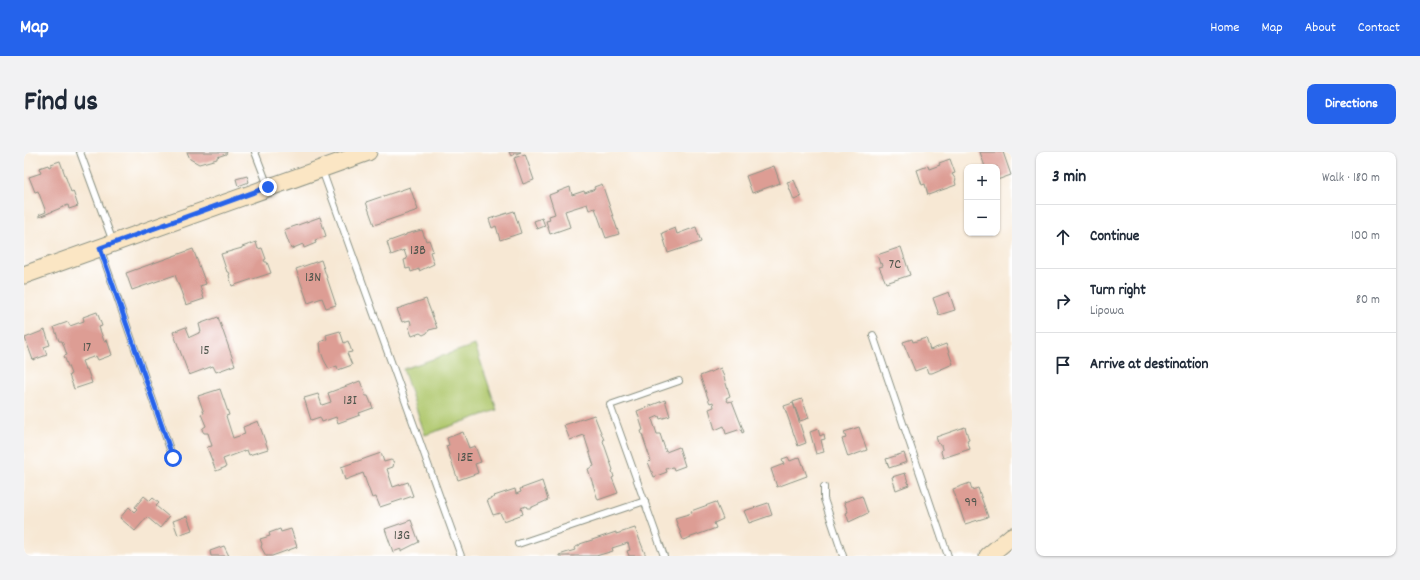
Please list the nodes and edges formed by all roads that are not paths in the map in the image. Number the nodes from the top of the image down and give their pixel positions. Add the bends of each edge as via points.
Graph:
1 (80, 152) edge
2 (255, 152) edge
3 (368, 152) edge
4 (322, 168) junction
5 (268, 187) junction
6 (107, 246) junction
7 (24, 275) edge
8 (873, 335) dead end
9 (679, 381) dead end
10 (173, 458) dead end
11 (824, 487) dead end
12 (645, 501) junction
13 (1012, 536) edge
14 (518, 544) dead end
15 (461, 556) edge
16 (664, 556) edge
17 (843, 556) edge
18 (948, 556) edge
19 (988, 556) edge

1 - 6 lane
2 - 5 lane
3 - 4 street
4 - 5 street
4 - 15 lane
5 - 6 street
6 - 7 street
6 - 10 lane
8 - 18 lane
9 - 12 lane via 610,405
11 - 17 lane via 824,499
12 - 14 lane
12 - 16 lane
13 - 19 street

